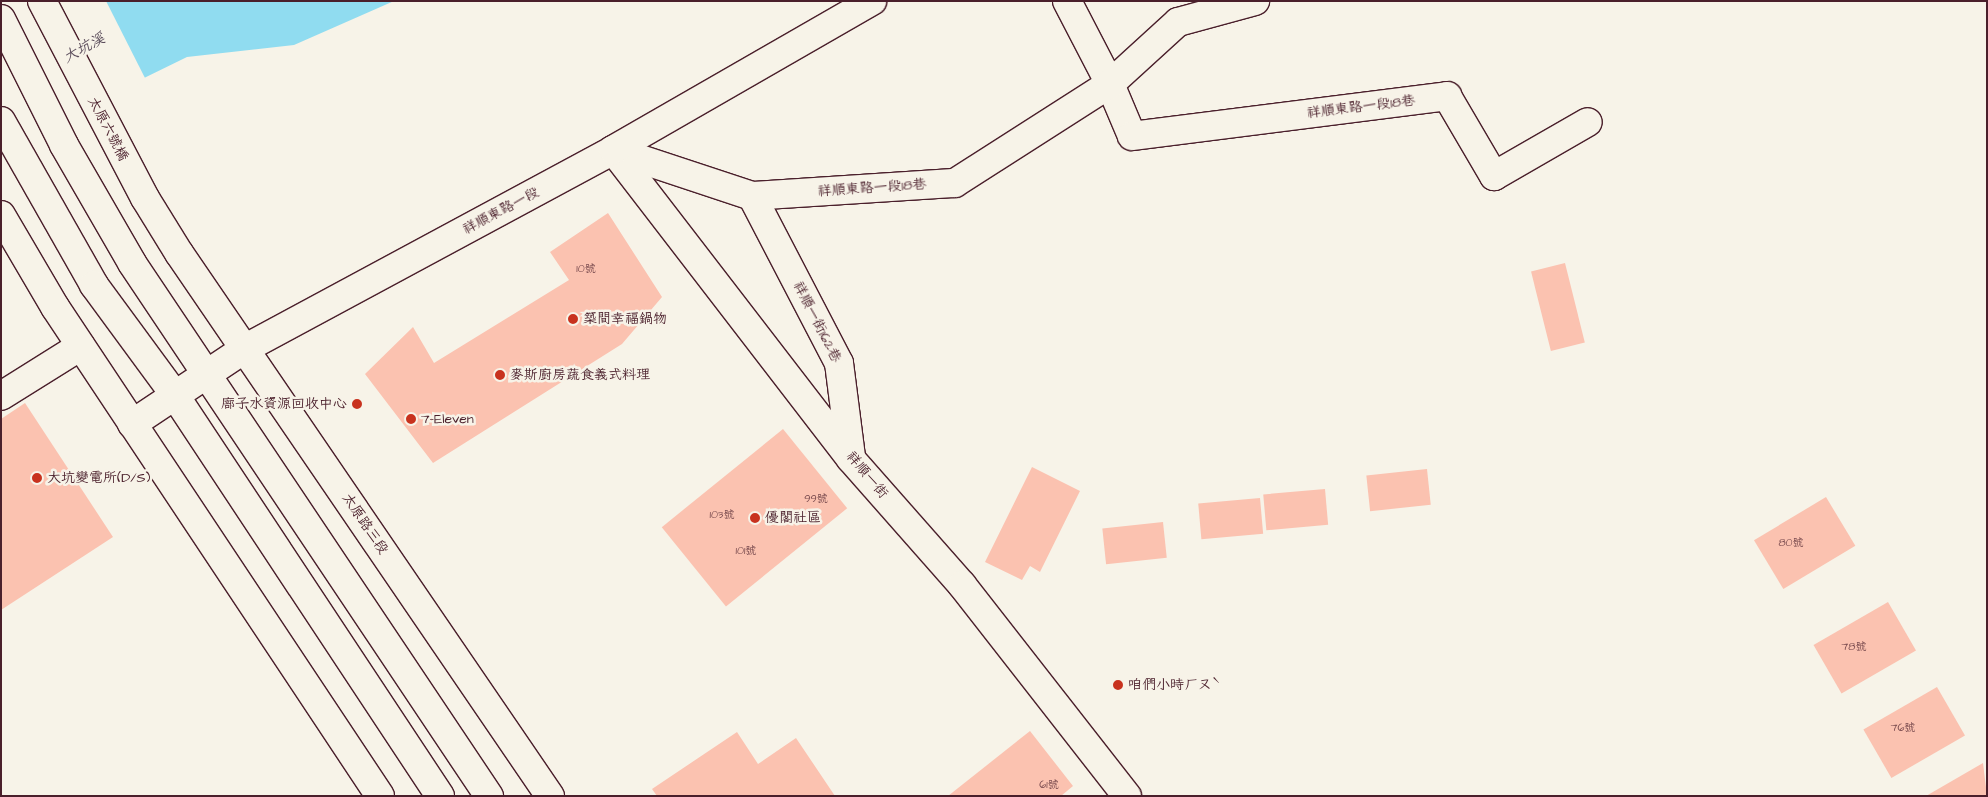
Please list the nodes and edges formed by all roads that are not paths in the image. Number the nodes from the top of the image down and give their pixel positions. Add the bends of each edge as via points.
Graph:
1 (42, 1) edge
2 (872, 1) edge
3 (1067, 1) edge
4 (1255, 1) edge
5 (1, 20) edge
6 (1110, 84) junction
7 (1, 121) edge
8 (1588, 122) dead end
9 (613, 150) junction
10 (752, 196) junction
11 (1, 216) edge
12 (179, 253) joint
13 (81, 346) junction
14 (246, 348) junction
15 (206, 375) junction
16 (174, 394) junction
17 (1, 396) edge
18 (132, 424) junction
19 (851, 459) junction
20 (380, 796) edge
21 (440, 796) edge
22 (489, 796) edge
23 (550, 796) edge
24 (1127, 796) edge

1 - 12 main road, 太原六號橋 via 145,198
2 - 9 main road, 祥順東路一段
3 - 6 main road
4 - 6 main road, 祥順東路一段18巷 via 1178,22
5 - 15 main road via 64,145 132,263
6 - 8 main road, 祥順東路一段18巷 via 1132,136 1447,96 1494,176
6 - 10 main road, 祥順東路一段18巷 via 955,183
7 - 16 main road via 94,285
9 - 10 main road, 祥順東路一段18巷
9 - 14 main road, 祥順東路一段
9 - 19 main road, 祥順一街
10 - 19 main road, 祥順一街162巷 via 839,363
11 - 13 main road
12 - 14 main road, 太原路三段
13 - 17 main road
13 - 18 main road
14 - 15 main road, 祥順東路一段
14 - 23 main road, 太原路三段
15 - 16 main road, 祥順東路一段
15 - 22 main road
16 - 18 main road, 祥順東路一段
16 - 21 main road
18 - 20 main road
19 - 24 main road, 祥順一街 via 962,585

